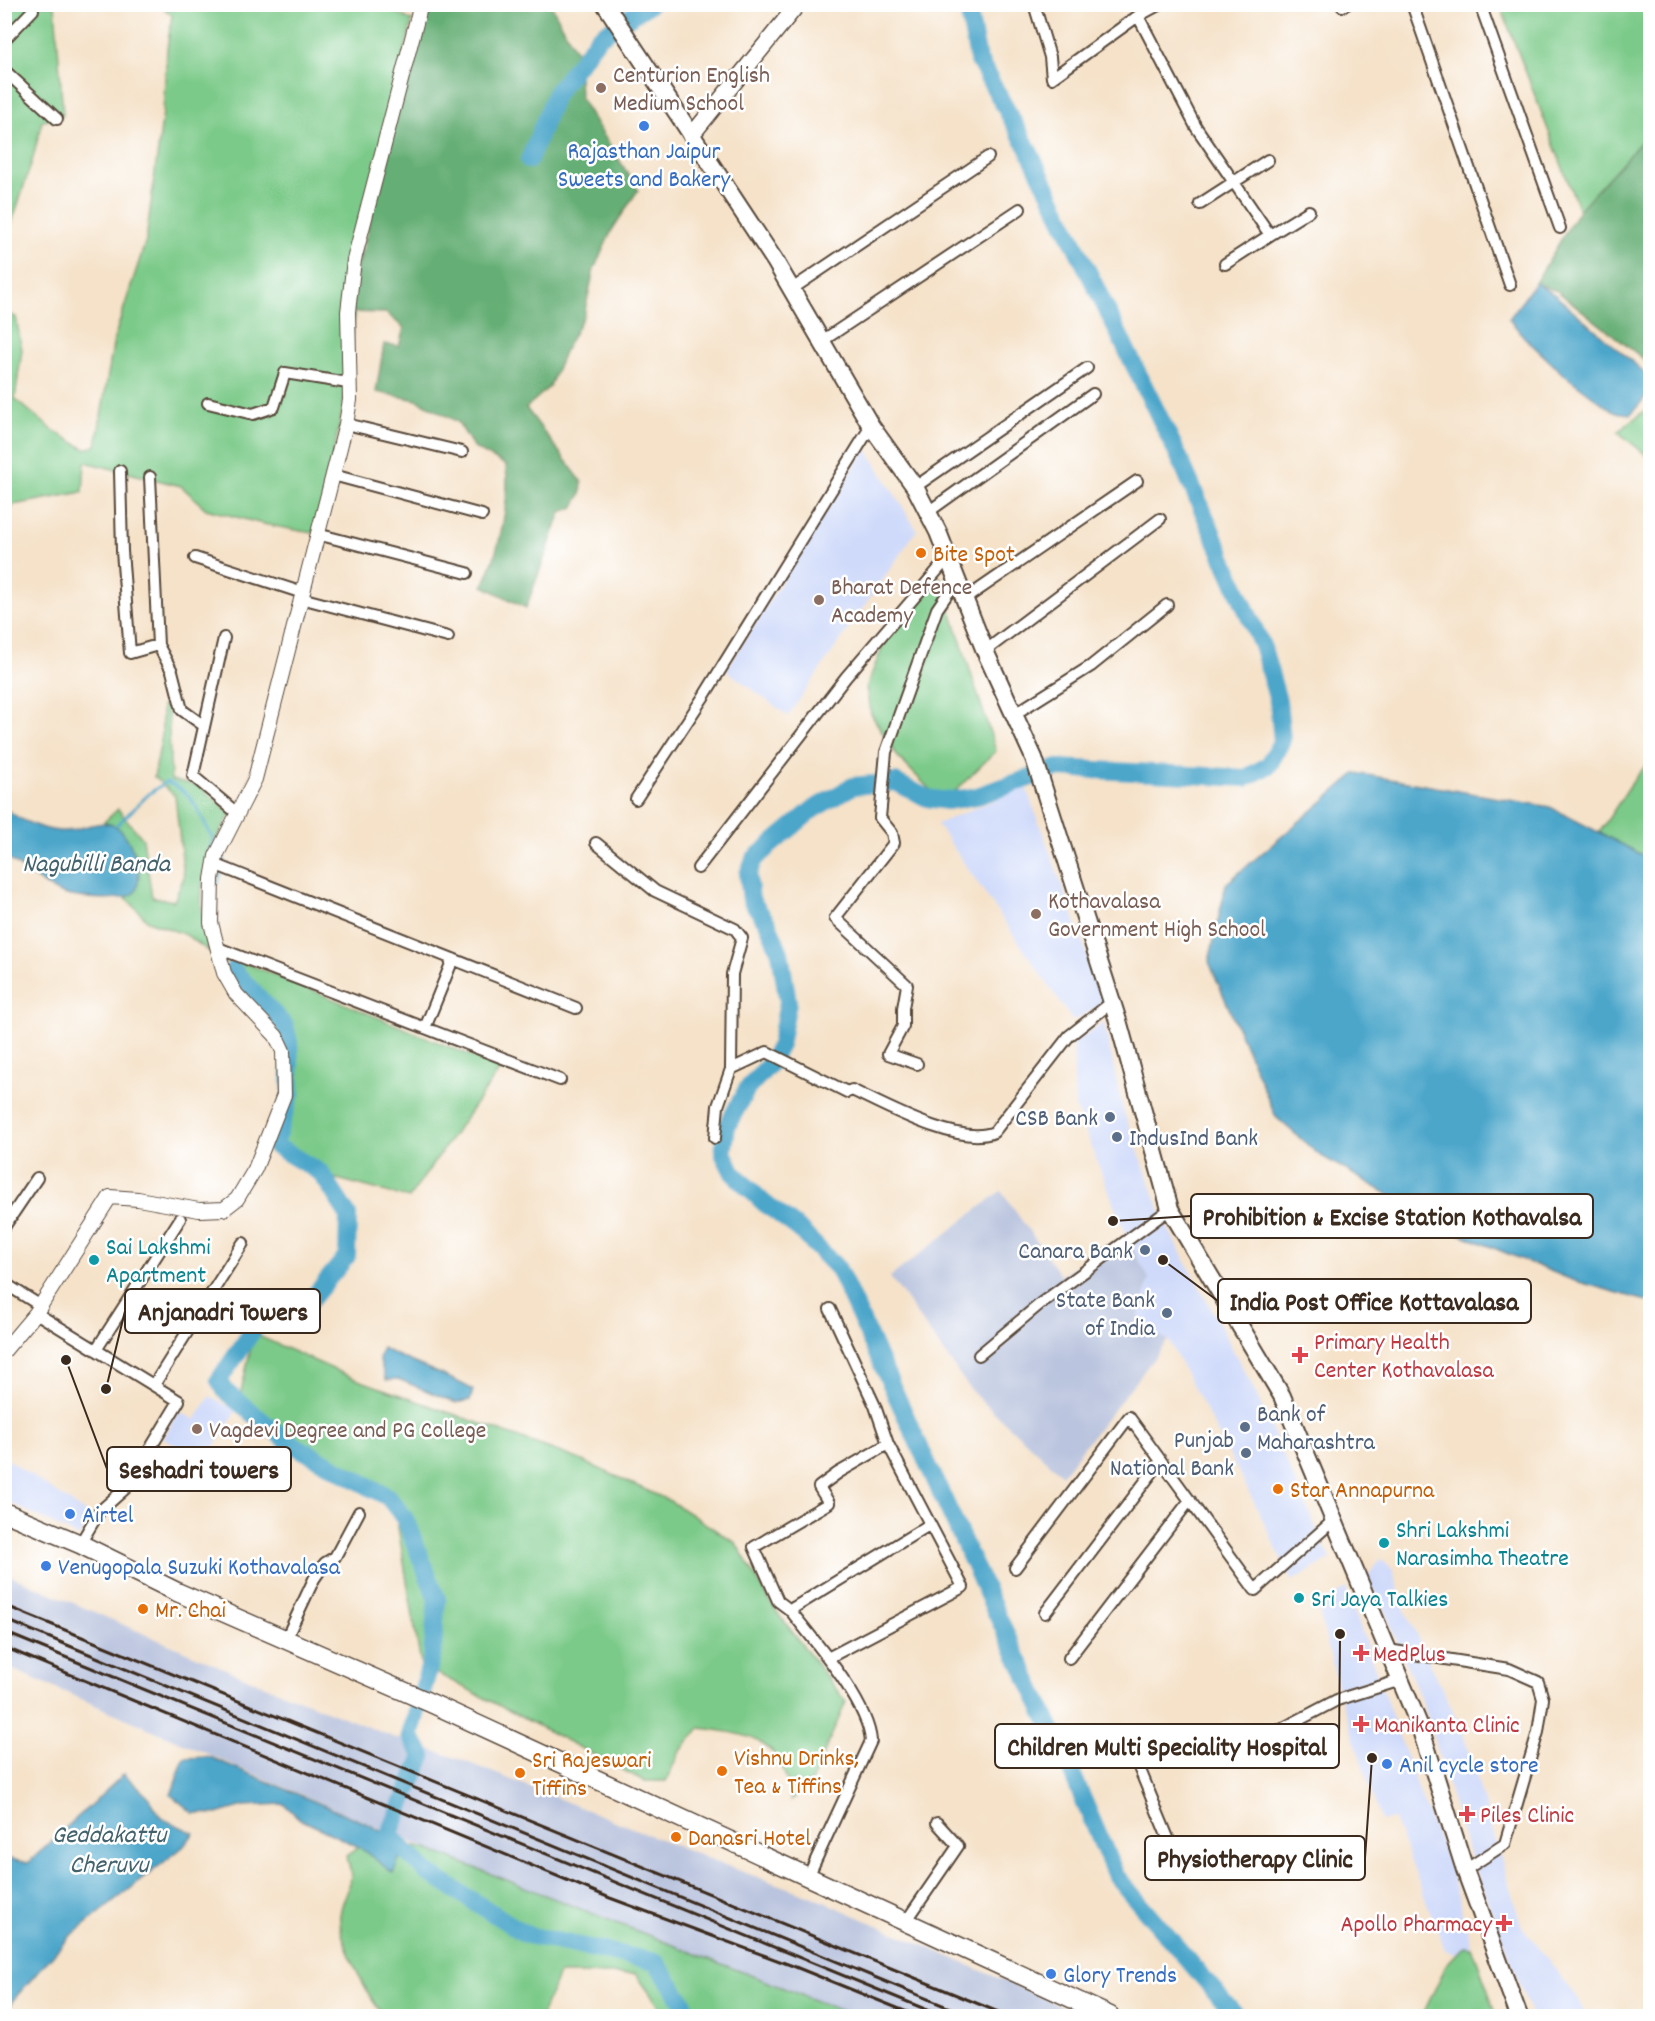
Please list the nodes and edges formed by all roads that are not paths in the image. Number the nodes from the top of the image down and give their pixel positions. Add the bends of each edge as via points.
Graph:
1 (421, 4) edge
2 (605, 4) edge
3 (798, 4) edge
4 (1034, 4) edge
5 (1160, 4) edge
6 (1412, 4) edge
7 (1480, 4) edge
8 (33, 10) dead end
9 (1137, 16) junction
10 (4, 40) edge
11 (4, 70) edge
12 (57, 119) dead end
13 (691, 136) junction
14 (988, 157) dead end
15 (1268, 160) dead end
16 (1233, 183) junction
17 (1200, 204) dead end
18 (1020, 209) dead end
19 (1309, 211) dead end
20 (1560, 228) dead end
21 (1270, 235) junction
22 (1226, 264) dead end
23 (1510, 285) dead end
24 (792, 289) junction
25 (822, 342) junction
26 (1087, 368) dead end
27 (348, 383) junction
28 (1093, 394) dead end
29 (208, 404) dead end
30 (346, 424) junction
31 (871, 426) junction
32 (462, 452) dead end
33 (120, 471) dead end
34 (333, 475) junction
35 (150, 477) dead end
36 (1137, 481) dead end
37 (915, 487) junction
38 (928, 512) junction
39 (482, 515) dead end
40 (1160, 519) dead end
41 (317, 534) junction
42 (195, 558) dead end
43 (948, 558) junction
44 (467, 573) dead end
45 (957, 580) junction
46 (302, 595) junction
47 (965, 599) junction
48 (1167, 605) dead end
49 (224, 638) dead end
50 (448, 638) dead end
51 (158, 645) junction
52 (986, 651) junction
53 (1013, 715) junction
54 (203, 725) junction
55 (636, 799) dead end
56 (238, 814) junction
57 (596, 843) dead end
58 (215, 865) junction
59 (698, 868) dead end
60 (218, 948) junction
61 (453, 960) junction
62 (1112, 1002) junction
63 (576, 1008) dead end
64 (425, 1028) junction
65 (917, 1064) dead end
66 (731, 1069) junction
67 (560, 1080) dead end
68 (716, 1138) dead end
69 (37, 1178) dead end
70 (1170, 1209) junction
71 (180, 1219) dead end
72 (4, 1227) edge
73 (243, 1243) dead end
74 (4, 1283) edge
75 (39, 1309) junction
76 (830, 1309) dead end
77 (96, 1350) junction
78 (4, 1352) edge
79 (979, 1355) dead end
80 (154, 1385) junction
81 (888, 1444) junction
82 (1161, 1461) junction
83 (1190, 1500) junction
84 (4, 1512) edge
85 (359, 1512) dead end
86 (1334, 1520) junction
87 (930, 1525) junction
88 (80, 1544) junction
89 (1015, 1568) dead end
90 (790, 1610) junction
91 (1045, 1613) dead end
92 (285, 1641) junction
93 (1388, 1650) junction
94 (828, 1658) junction
95 (1069, 1658) dead end
96 (1401, 1680) junction
97 (937, 1823) dead end
98 (1168, 1838) dead end
99 (1466, 1870) junction
100 (807, 1879) junction
101 (905, 1923) junction
102 (1110, 2016) edge
103 (1520, 2016) edge

1 - 27 street via 354,260 348,312
2 - 13 main road
3 - 13 main road
4 - 9 street via 1050,57 1052,78
5 - 9 street
6 - 23 street
7 - 20 street
8 - 10 street
9 - 16 street via 1196,127
11 - 12 street
13 - 24 main road
14 - 24 street
15 - 16 street
16 - 17 street
16 - 21 street
18 - 25 street
19 - 21 street
21 - 22 street
24 - 25 main road
25 - 31 main road
26 - 37 street
27 - 29 street via 285,373 274,407 253,414
27 - 30 street
28 - 38 street
30 - 32 street
30 - 34 street
31 - 37 main road
31 - 55 street
33 - 51 street via 130,653
34 - 39 street
34 - 41 street
35 - 51 street
36 - 47 street
37 - 38 main road
38 - 43 main road
40 - 52 street
41 - 44 street
41 - 46 street
42 - 46 street
43 - 45 main road
43 - 59 street via 846,677
45 - 47 main road
45 - 65 street via 937,609 886,752 879,819 892,833 894,843 835,918 907,985 903,1026 888,1054
46 - 50 street
46 - 56 street via 255,779
47 - 52 main road
48 - 53 street via 1091,666
49 - 54 street
51 - 54 street via 172,671 182,710
52 - 53 main road
53 - 62 main road via 1034,758
54 - 56 street via 192,776
56 - 58 street via 222,842
57 - 66 street via 655,891 735,929 742,938 732,974
58 - 60 street via 211,911
58 - 61 street
60 - 64 street
60 - 75 street via 228,984 276,1036 282,1051 284,1095 255,1170 237,1199 224,1209 199,1210 110,1197
61 - 63 street
61 - 64 street
62 - 66 street via 1070,1036 994,1132 983,1137 924,1125 767,1052
62 - 70 main road
64 - 67 street
66 - 68 street via 718,1106
69 - 72 street
70 - 79 street via 1040,1304
70 - 86 main road via 1282,1396
71 - 77 street
73 - 80 street
74 - 75 street
75 - 77 street
75 - 78 street
76 - 81 street via 875,1406
77 - 80 street
80 - 88 street via 179,1401 127,1487 99,1512
81 - 87 street
81 - 90 street via 819,1487 829,1503 754,1547 778,1601
82 - 83 street
82 - 89 street via 1129,1417
82 - 91 street
83 - 86 street via 1255,1590
83 - 95 street
84 - 88 highway
85 - 92 street via 334,1557 314,1579
86 - 93 main road
87 - 90 street
87 - 94 street via 963,1587
88 - 92 highway
90 - 94 street
92 - 100 highway via 433,1704
93 - 96 main road
93 - 99 street via 1509,1670 1538,1682 1543,1699 1538,1732 1504,1844
94 - 100 street via 870,1726 871,1741
96 - 98 street via 1337,1700 1274,1733 1138,1764
96 - 99 main road
97 - 101 street via 958,1846
99 - 103 main road
100 - 101 highway
101 - 102 highway

